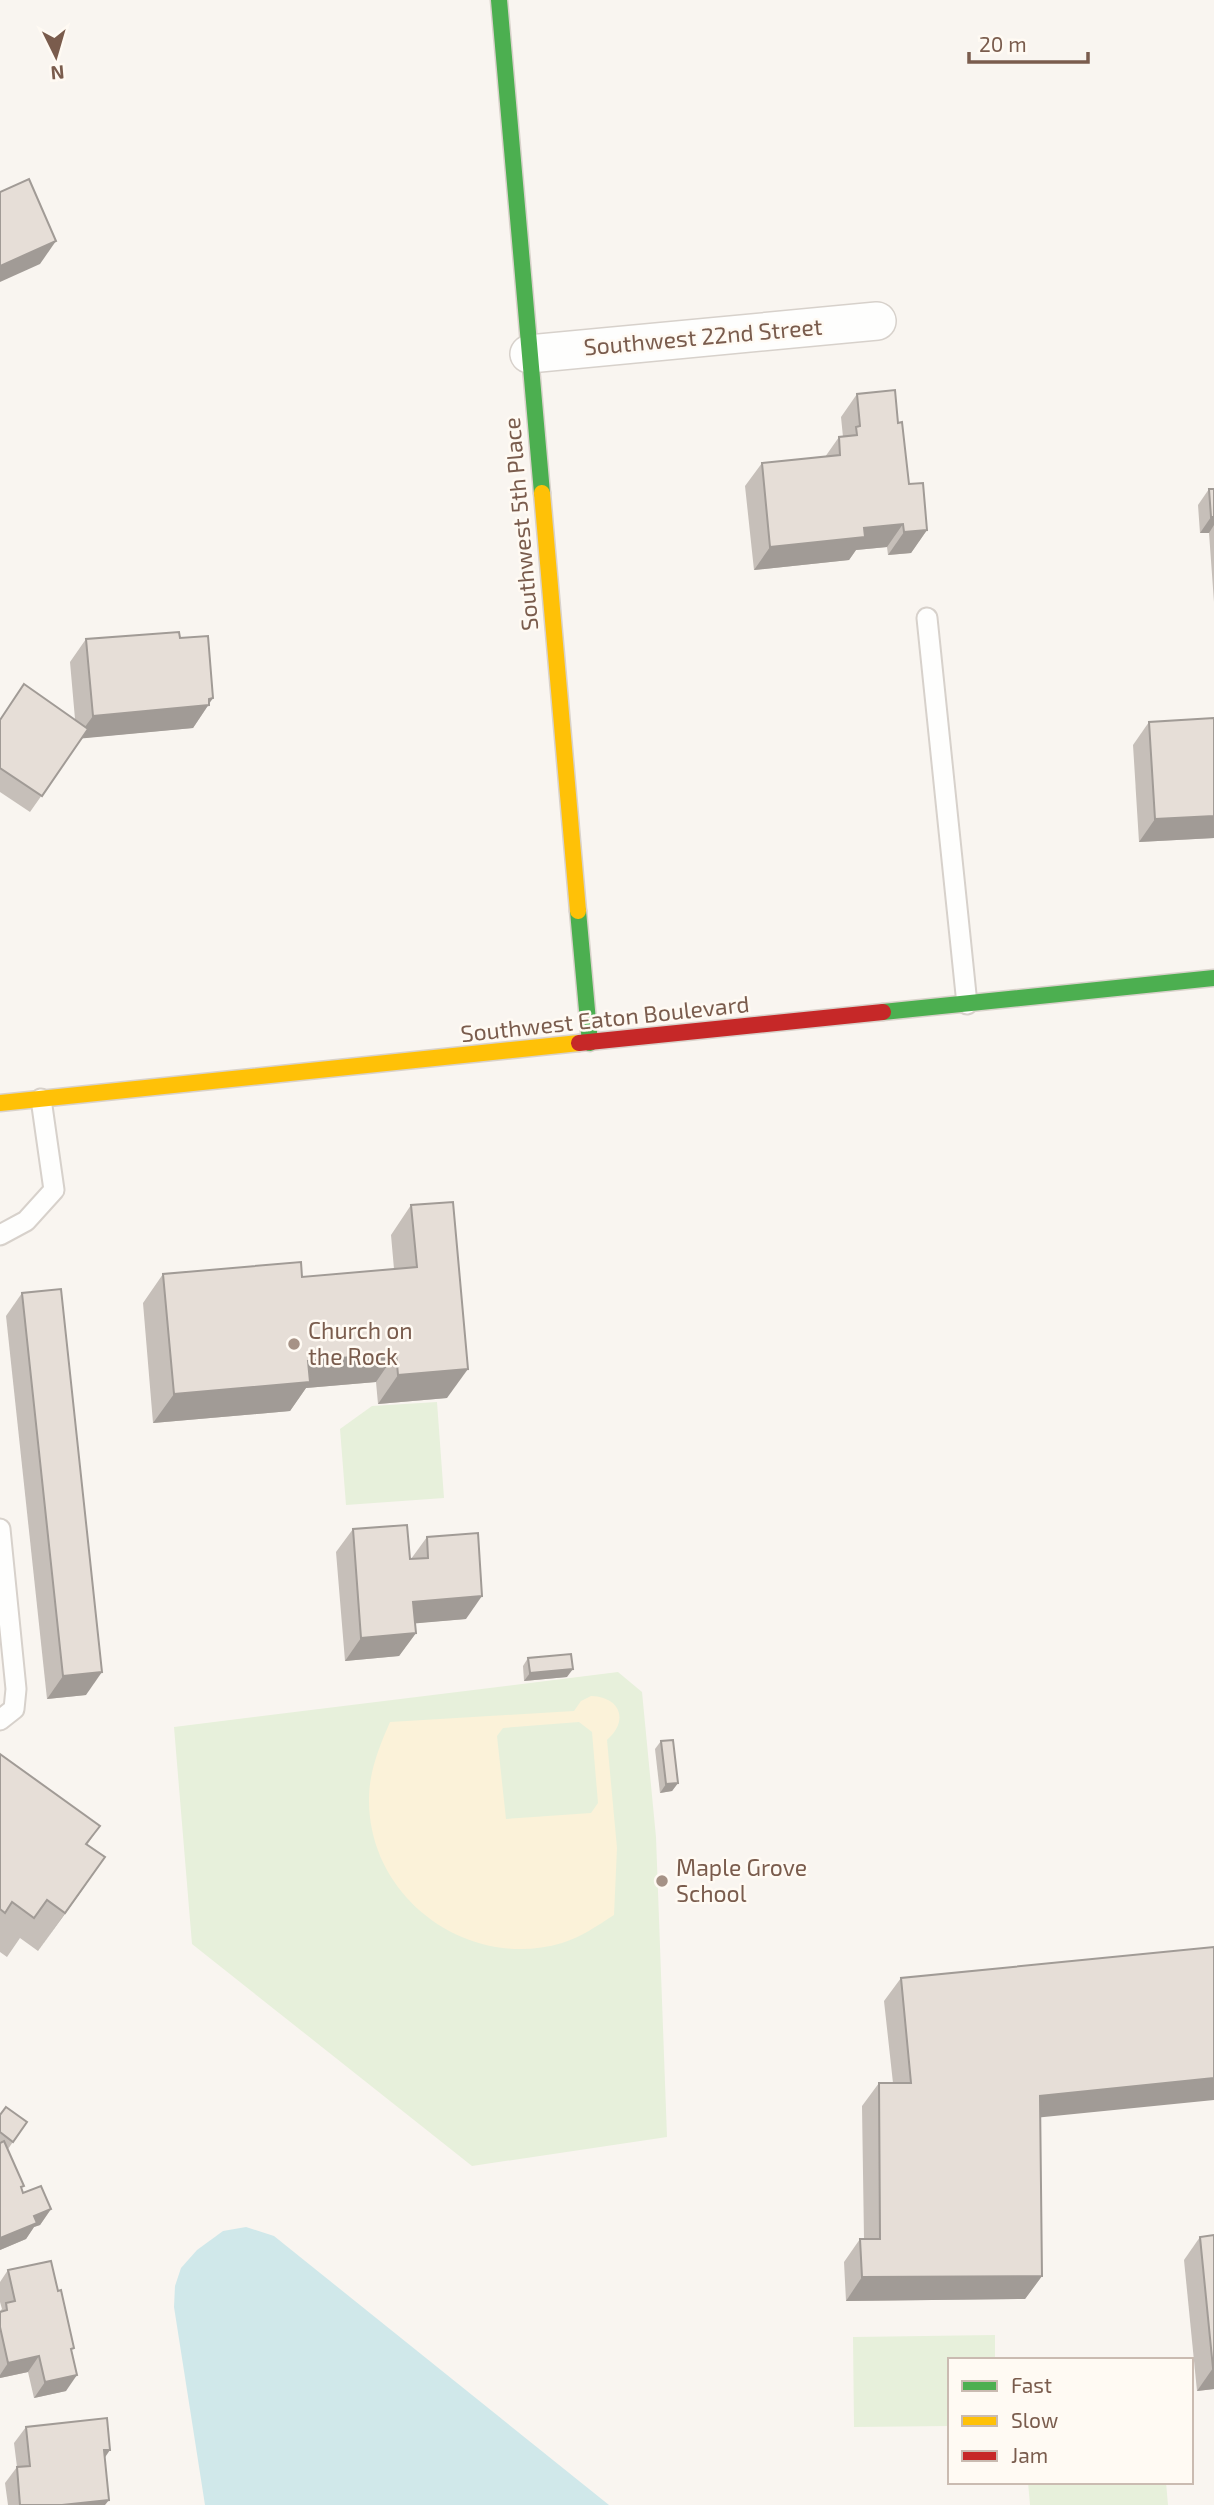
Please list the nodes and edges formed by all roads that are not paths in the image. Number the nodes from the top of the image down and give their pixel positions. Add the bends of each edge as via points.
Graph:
1 (499, 0) edge
2 (877, 321) dead end
3 (529, 354) junction
4 (927, 618) dead end
5 (1214, 978) edge
6 (967, 1004) junction
7 (590, 1043) junction
8 (41, 1099) junction
9 (0, 1103) edge
10 (0, 1236) edge
11 (0, 1530) edge
12 (0, 1720) edge

1 - 3 main road, Southwest 5th Place
2 - 3 street, Southwest 22nd Street
3 - 7 main road, Southwest 5th Place
4 - 6 lane
5 - 6 main road, Southwest Eaton Boulevard
6 - 7 main road, Southwest Eaton Boulevard
7 - 8 main road, Southwest Eaton Boulevard
8 - 9 main road, Southwest Eaton Boulevard
8 - 10 lane via 54,1191 26,1222
11 - 12 lane via 16,1689 14,1709

